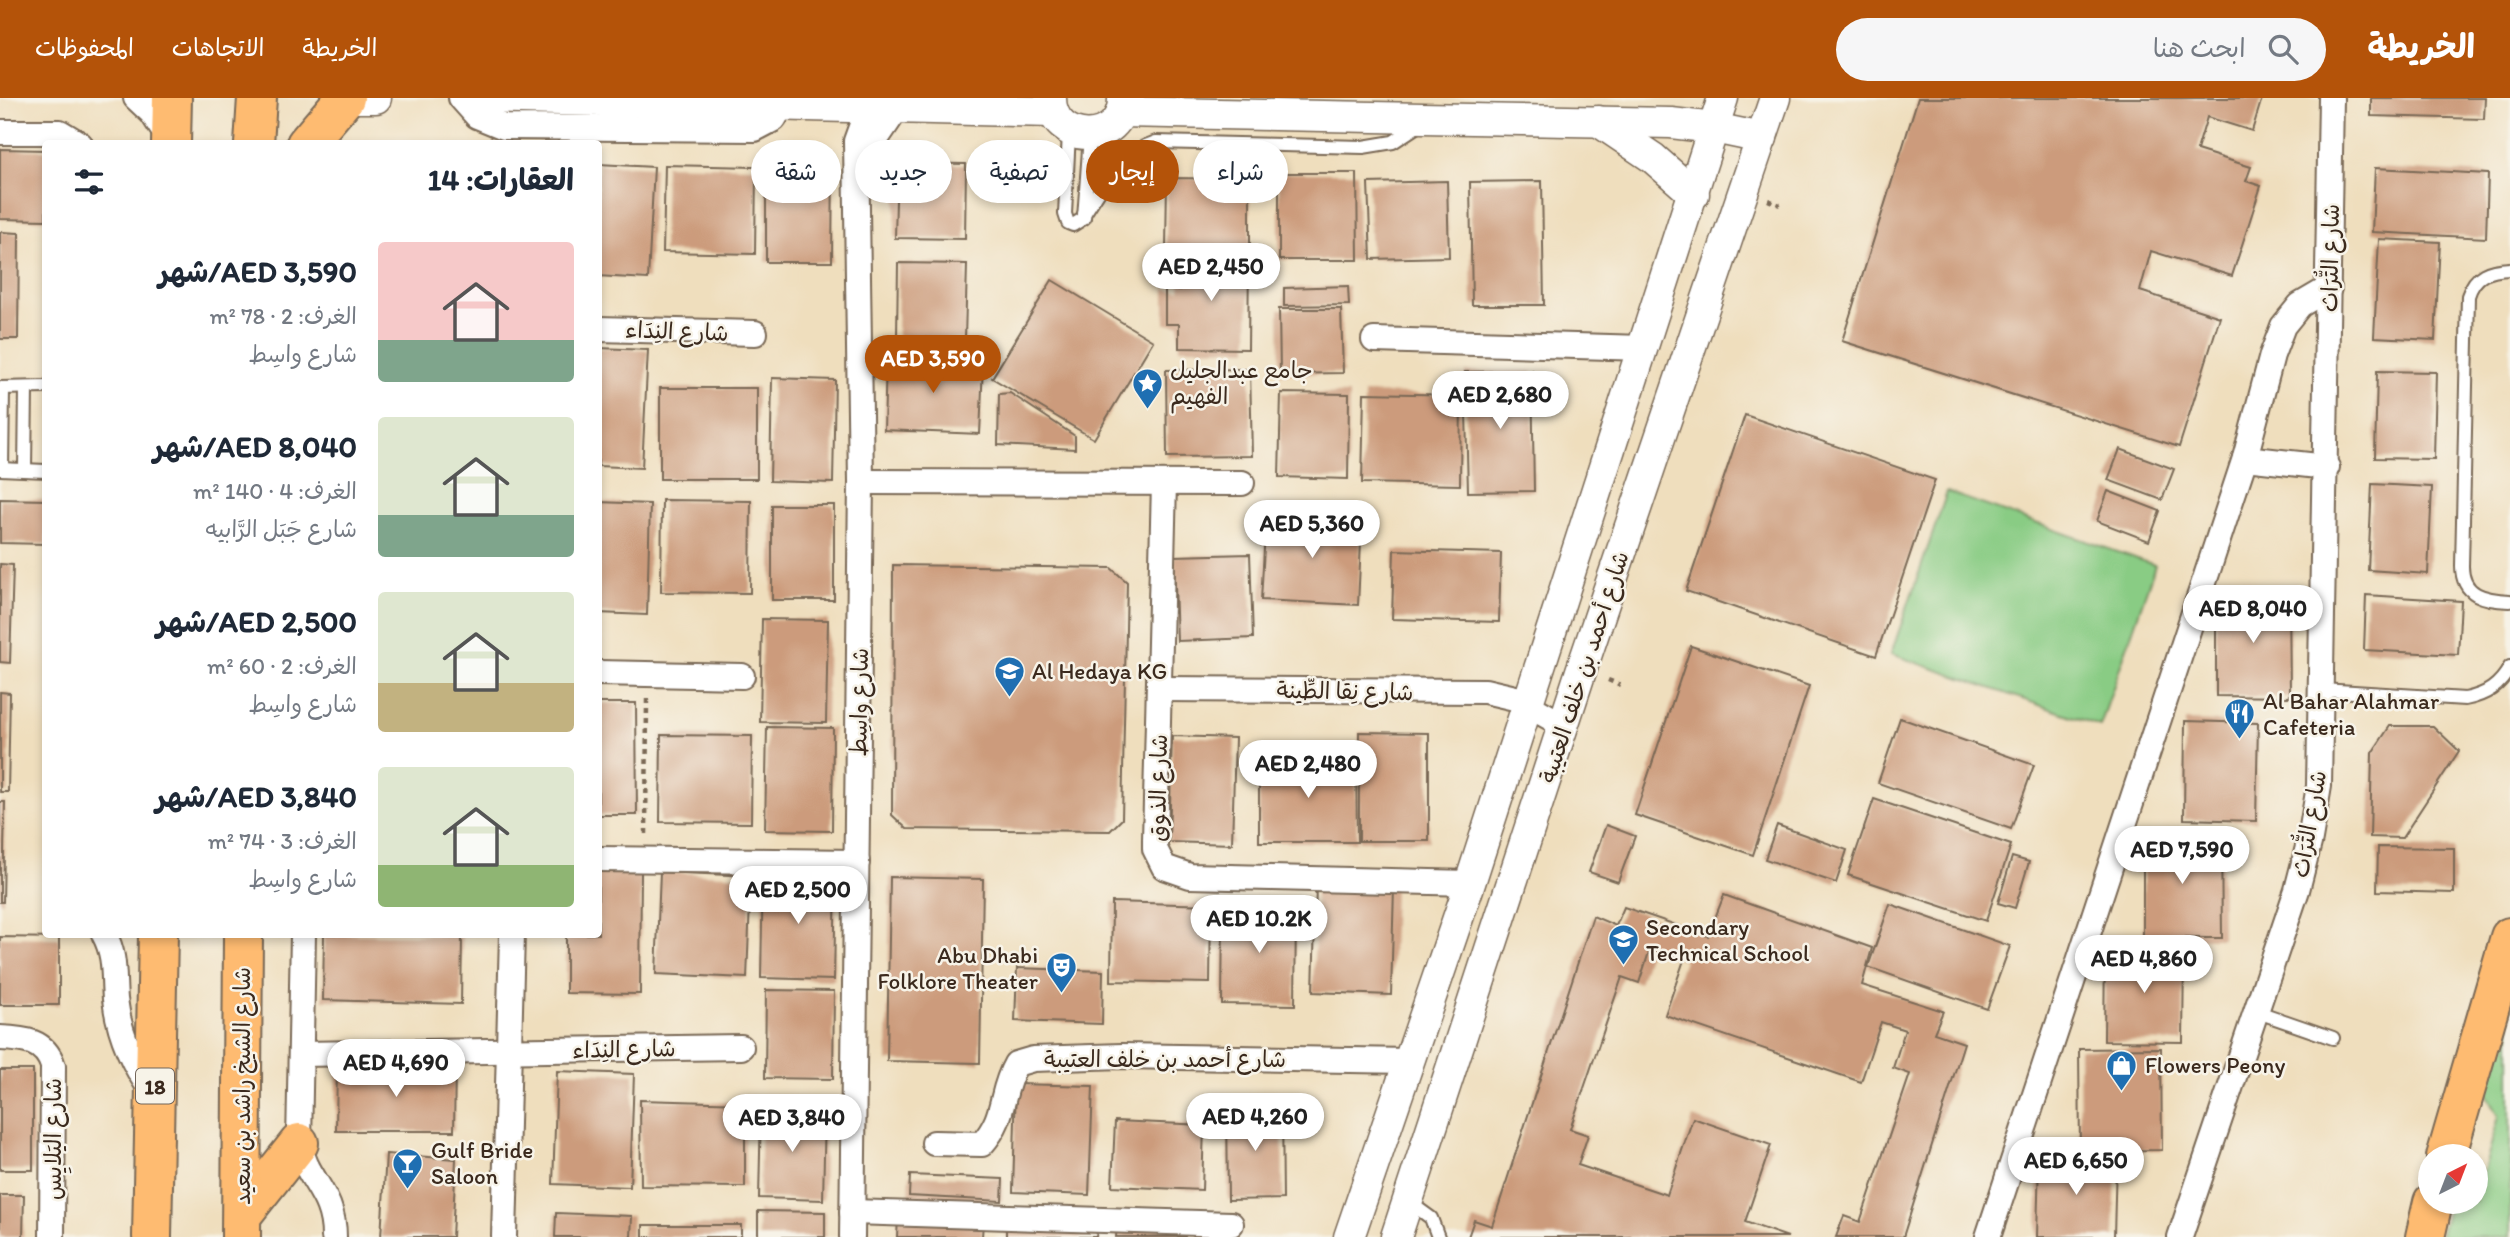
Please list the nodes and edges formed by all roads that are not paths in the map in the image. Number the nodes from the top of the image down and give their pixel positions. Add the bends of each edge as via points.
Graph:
1 (136, 98) edge
2 (172, 98) edge
3 (257, 98) edge
4 (343, 98) edge
5 (376, 98) edge
6 (461, 98) edge
7 (475, 98) edge
8 (1723, 98) edge
9 (1770, 98) edge
10 (2331, 98) edge
11 (880, 104) edge
12 (1122, 105) edge
13 (781, 107) junction
14 (1430, 116) junction
15 (1066, 119) edge
16 (1597, 121) junction
17 (1714, 128) junction
18 (0, 132) edge
19 (508, 135) edge
20 (549, 135) edge
21 (1762, 138) junction
22 (73, 140) edge
23 (169, 140) edge
24 (171, 140) edge
25 (254, 140) edge
26 (309, 140) edge
27 (1694, 194) junction
28 (1084, 214) junction
29 (2510, 269) edge
30 (2329, 288) junction
31 (602, 329) edge
32 (755, 333) dead end
33 (1374, 340) dead end
34 (1644, 348) junction
35 (42, 387) edge
36 (2, 388) edge
37 (26, 388) junction
38 (2245, 458) junction
39 (2327, 467) junction
40 (1, 469) edge
41 (25, 470) junction
42 (42, 471) edge
43 (861, 482) junction
44 (1164, 483) junction
45 (1242, 483) dead end
46 (2510, 601) edge
47 (2510, 667) edge
48 (602, 673) edge
49 (742, 676) dead end
50 (1160, 689) junction
51 (2322, 690) junction
52 (1528, 705) junction
53 (1565, 726) junction
54 (602, 859) edge
55 (857, 862) junction
56 (1470, 883) junction
57 (2510, 937) edge
58 (106, 938) edge
59 (158, 938) edge
60 (243, 938) edge
61 (303, 938) edge
62 (512, 938) edge
63 (2255, 1012) junction
64 (0, 1038) edge
65 (2333, 1038) dead end
66 (741, 1047) dead end
67 (508, 1051) junction
68 (301, 1054) junction
69 (1409, 1061) junction
70 (155, 1095) junction
71 (299, 1143) junction
72 (934, 1143) dead end
73 (2450, 1144) edge
74 (1408, 1201) junction
75 (852, 1212) junction
76 (2430, 1214) edge
77 (1231, 1224) dead end
78 (241, 1226) edge
79 (157, 1232) edge
80 (52, 1237) edge
81 (334, 1237) edge
82 (504, 1237) edge
83 (852, 1237) edge
84 (1349, 1237) edge
85 (1396, 1237) edge
86 (1438, 1237) edge
87 (1988, 1237) edge
88 (2180, 1237) edge
89 (2425, 1237) edge

1 - 23 street
2 - 24 main road
3 - 25 main road
4 - 5 street
4 - 26 main road
6 - 19 street via 477,116
7 - 13 street
8 - 17 street, شارع أحمد بن خلف العتيبة
9 - 21 street, شارع أحمد بن خلف العتيبة
10 - 30 street, شارع التُّرَاث
11 - 13 street
11 - 15 street
11 - 43 street, شارع واسِط via 862,116 856,141
12 - 14 street
12 - 15 street via 1112,126
13 - 20 street via 774,119 755,130
14 - 16 street
14 - 28 lane via 1407,135 1378,146 1156,142 1122,159
15 - 28 lane
15 - 28 lane via 1066,219 1077,225
16 - 17 street
16 - 27 street via 1653,158
17 - 21 street
17 - 27 street, شارع أحمد بن خلف العتيبة
18 - 22 street via 60,132
19 - 20 street
21 - 53 street, شارع أحمد بن خلف العتيبة
27 - 34 street, شارع أحمد بن خلف العتيبة
29 - 46 lane via 2480,276 2468,296 2462,566 2464,581 2475,595
30 - 38 street via 2300,305 2283,326
30 - 39 street, شارع التُّرَاث
31 - 32 street, شارع النِدَاء
33 - 34 street
34 - 52 street, شارع أحمد بن خلف العتيبة
35 - 37 lane
36 - 37 lane
36 - 40 lane
37 - 41 lane
38 - 39 street
38 - 87 street
39 - 51 street, شارع التُّرَاث
40 - 41 lane
41 - 42 lane
43 - 44 street
43 - 55 street, شارع واسِط
44 - 45 street
44 - 50 street, شارع الذوق
47 - 51 lane via 2494,688 2465,699
48 - 49 street
50 - 52 street, شارع نِقا الطِّينة via 1485,691
50 - 56 street, شارع الذوق via 1155,849 1164,867 1189,876
51 - 63 street, شارع التُّرَاث via 2319,786 2310,839
52 - 53 street, شارع نِقا الطِّينة
52 - 56 street, شارع أحمد بن خلف العتيبة
53 - 74 street, شارع أحمد بن خلف العتيبة
54 - 55 street
55 - 75 street, شارع واسِط
56 - 69 street, شارع أحمد بن خلف العتيبة
57 - 73 main road
58 - 70 street via 114,960 123,1037
59 - 70 main road, 18
60 - 78 main road, شارع الشيخ راشد بن سعيد
61 - 68 street
62 - 67 street
63 - 65 lane
63 - 88 street, شارع التُّرَاث
64 - 80 street, شارع اليَلايِس via 39,1045 53,1066
66 - 67 street, شارع النِدَاء
67 - 68 street, شارع النِدَاء
67 - 82 street
68 - 71 street
69 - 72 street, شارع أحمد بن خلف العتيبة via 1032,1059 1016,1064 1007,1080 1000,1119 982,1144
69 - 84 street, شارع أحمد بن خلف العتيبة
70 - 79 main road, 18
71 - 78 main road
71 - 81 street via 305,1163 329,1201
74 - 85 street, شارع أحمد بن خلف العتيبة
74 - 86 lane via 1432,1218
75 - 77 street
75 - 83 street, شارع واسِط
76 - 89 main road

